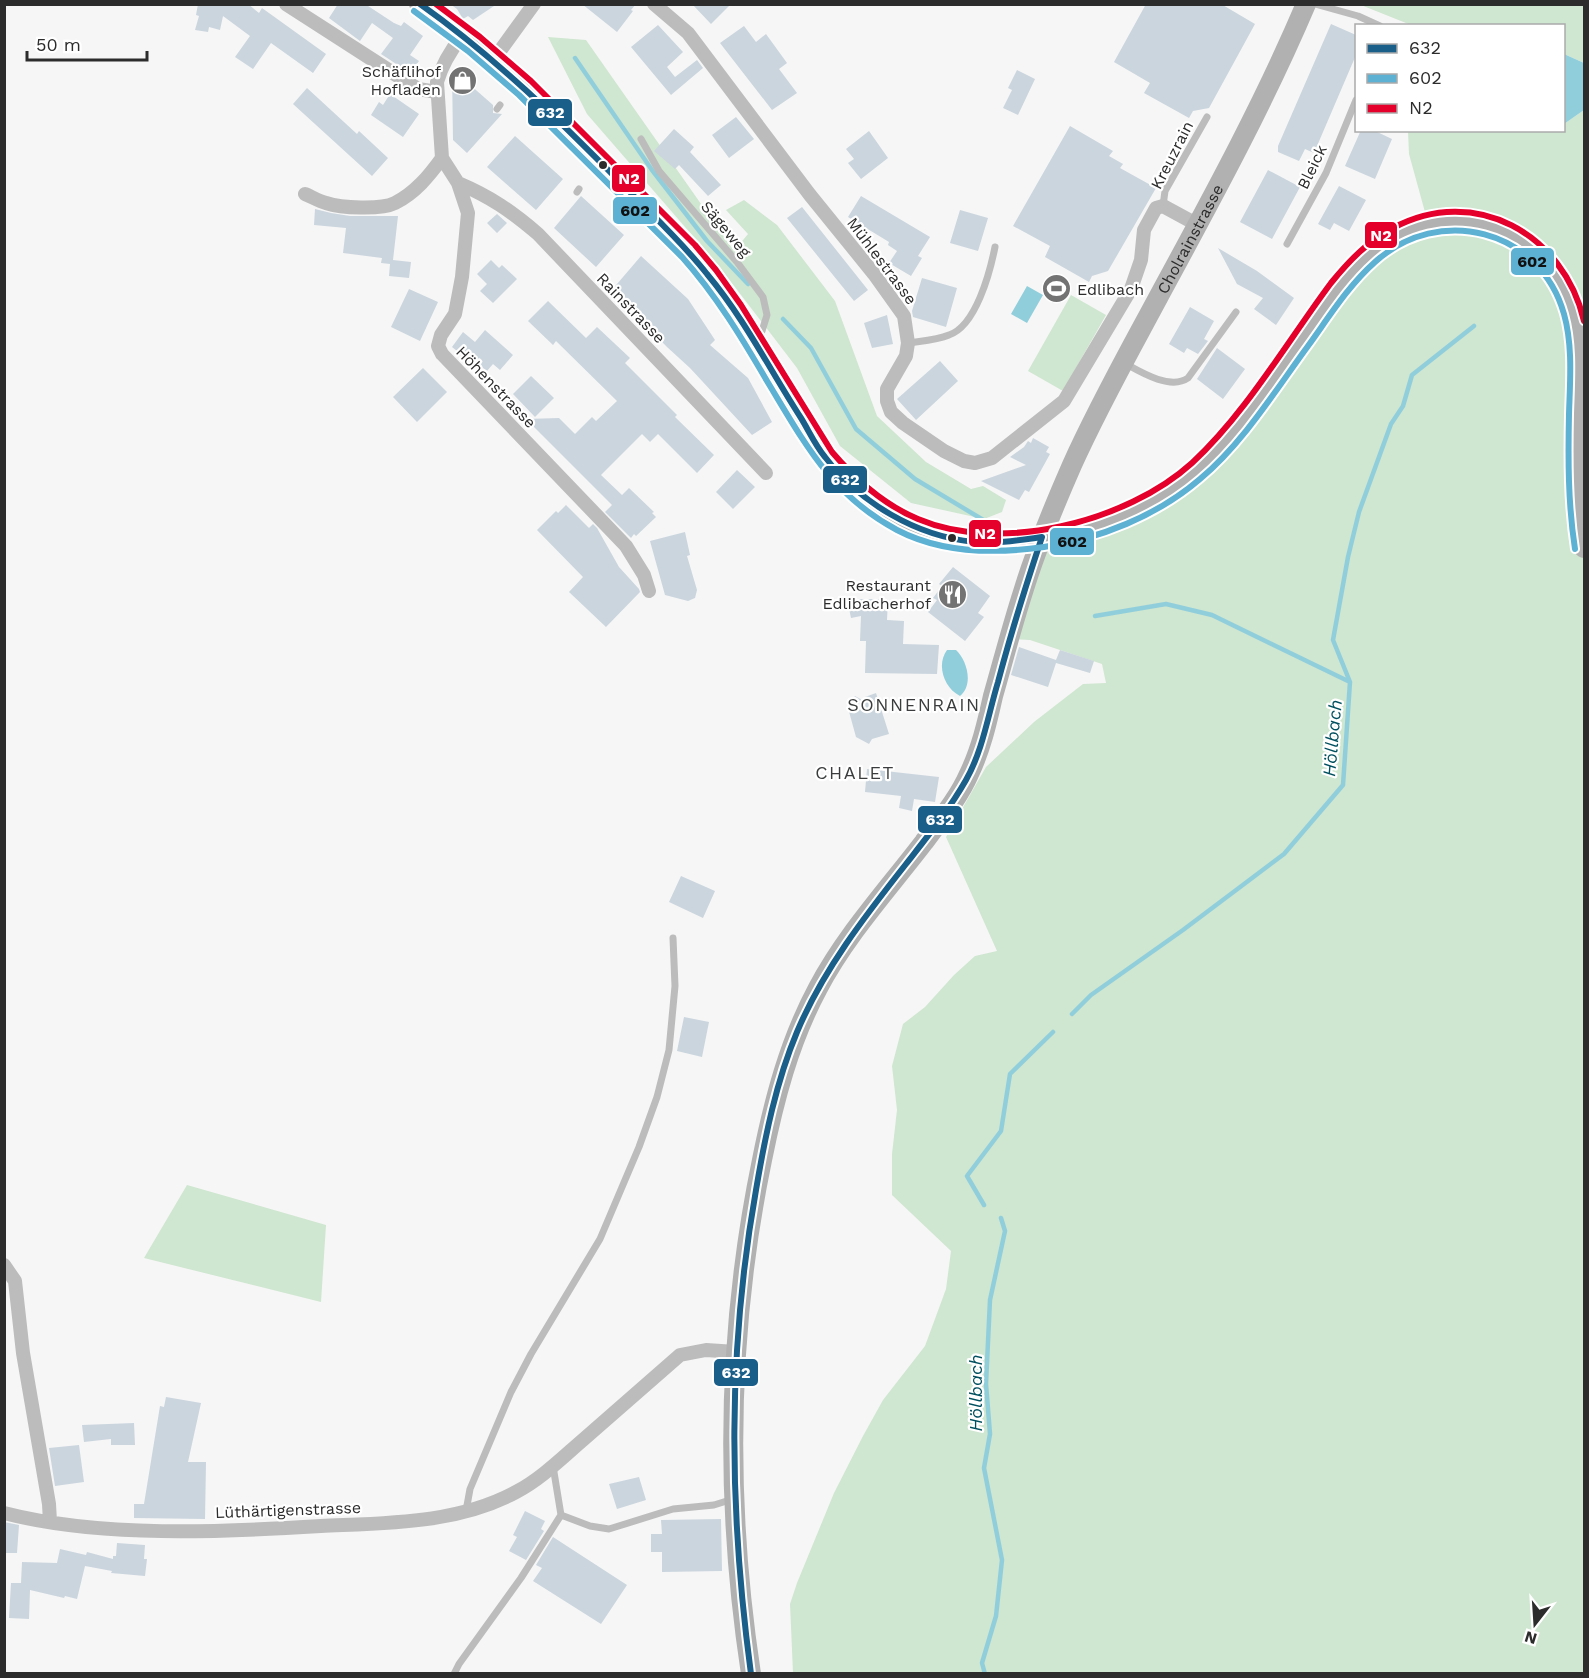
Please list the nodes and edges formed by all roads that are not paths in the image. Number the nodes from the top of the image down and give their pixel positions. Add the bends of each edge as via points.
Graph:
1 (286, 4) edge
2 (419, 4) edge
3 (534, 4) edge
4 (654, 4) edge
5 (1306, 4) edge
6 (1314, 4) edge
7 (1376, 24) edge
8 (462, 36) junction
9 (494, 59) junction
10 (437, 92) junction
11 (1355, 102) edge
12 (1207, 117) dead end
13 (641, 139) dead end
14 (442, 158) junction
15 (458, 183) junction
16 (305, 194) dead end
17 (1162, 206) junction
18 (1198, 225) junction
19 (1287, 244) dead end
20 (995, 247) dead end
21 (1236, 312) dead end
22 (752, 338) junction
23 (908, 343) junction
24 (1124, 362) junction
25 (766, 473) dead end
26 (1042, 537) junction
27 (1584, 548) edge
28 (649, 591) dead end
29 (673, 938) dead end
30 (4, 1265) edge
31 (736, 1352) junction
32 (553, 1466) junction
33 (734, 1499) junction
34 (466, 1511) junction
35 (4, 1513) edge
36 (561, 1515) junction
37 (50, 1522) junction
38 (454, 1674) edge
39 (751, 1674) edge

1 - 10 street via 418,89
2 - 8 street
3 - 9 street
4 - 23 street, Mühlestrasse via 688,33 897,305 904,316
5 - 18 street, Cholrainstrasse via 1255,116
6 - 7 lane
8 - 9 street
8 - 10 street, Höhenstrasse via 440,71
9 - 22 street via 549,109 708,274
10 - 14 street, Höhenstrasse
11 - 19 lane, Bleick via 1326,173
12 - 17 lane, Kreuzrain via 1165,191
13 - 22 lane, Sägeweg via 659,171 764,297 767,315 762,331
14 - 15 street, Höhenstrasse
14 - 16 street via 422,184 394,204 339,206
15 - 25 street, Rainstrasse via 508,209 538,234
15 - 28 street, Höhenstrasse via 468,213 462,278 455,314 438,346 626,546
17 - 18 street
17 - 23 street via 1156,208 1144,230 1141,260 1131,289 1071,391 1059,406 992,458 975,463 964,461 891,412 887,388 906,356
18 - 24 street, Cholrainstrasse
20 - 23 lane via 975,308 966,323 951,335
21 - 24 lane via 1181,383 1144,374
22 - 26 street via 826,459 874,504 908,525 952,538 994,543
24 - 26 street, Cholrainstrasse via 1077,454
26 - 27 street via 1119,517 1193,474 1250,410 1337,290 1361,264 1388,240 1428,223 1466,220 1506,231 1533,249 1569,298 1579,360 1578,517
26 - 31 street, Cholrainstrasse via 982,742 968,777 819,986 782,1073 756,1187
29 - 34 lane via 675,986 669,1050 657,1098 600,1239 511,1392 470,1489
30 - 37 street via 15,1281
31 - 32 street, Lüthärtigenstrasse via 706,1350 680,1355
31 - 33 street, Cholrainstrasse
32 - 34 street, Lüthärtigenstrasse via 518,1491
32 - 36 lane
33 - 36 lane via 673,1509 609,1529 590,1527
33 - 39 street, Cholrainstrasse via 738,1582
34 - 37 street, Lüthärtigenstrasse via 420,1521 252,1530 125,1530
35 - 37 street, Lüthärtigenstrasse
36 - 38 lane

